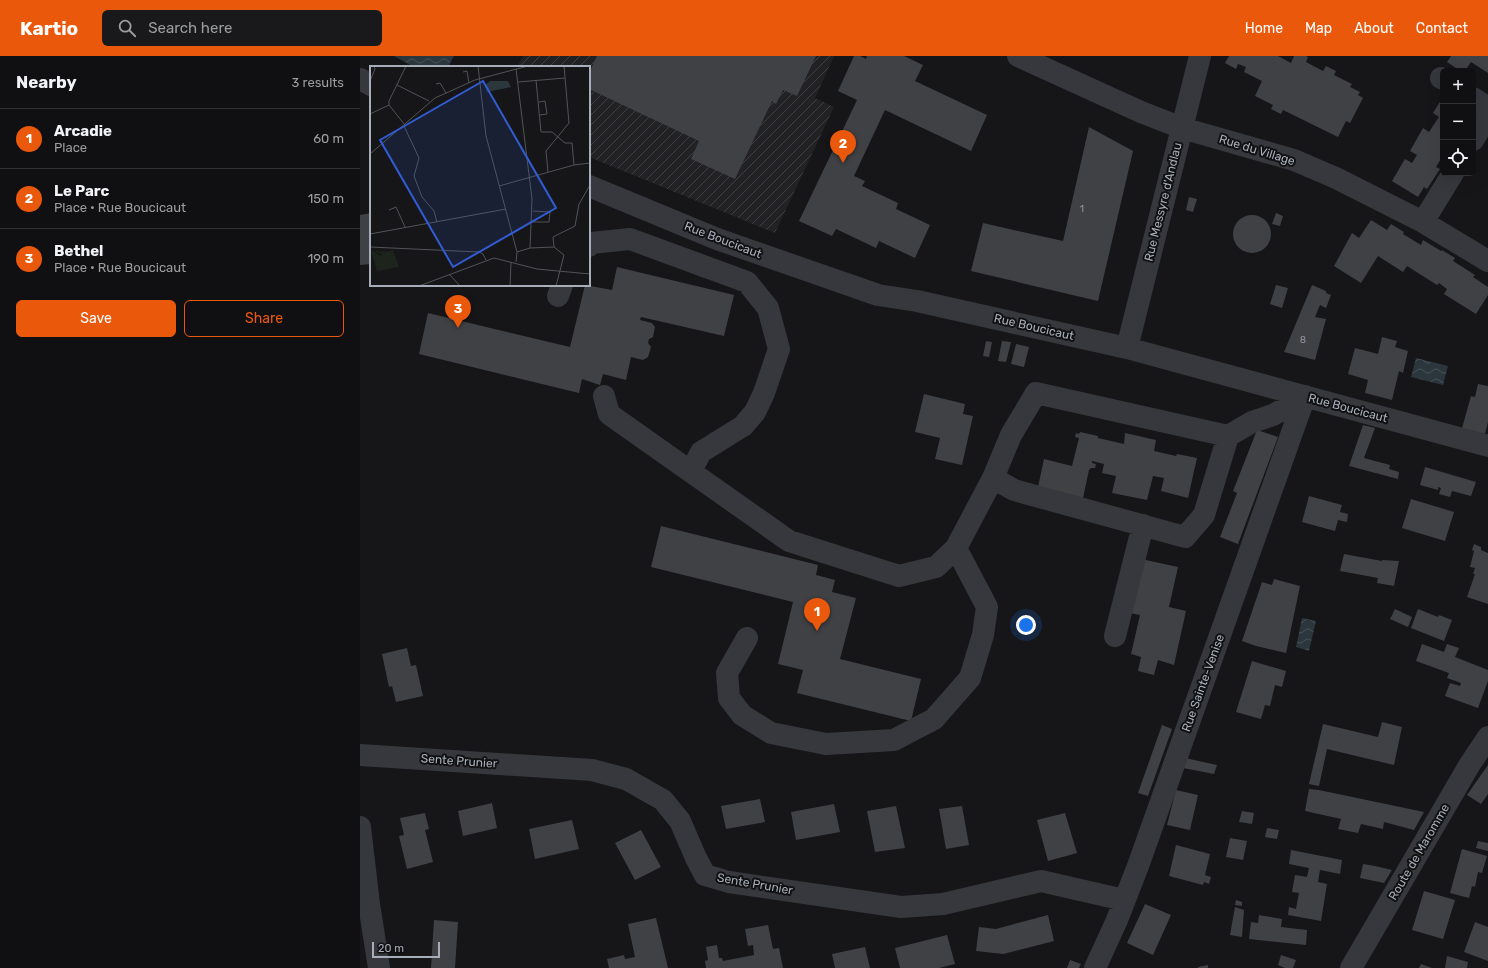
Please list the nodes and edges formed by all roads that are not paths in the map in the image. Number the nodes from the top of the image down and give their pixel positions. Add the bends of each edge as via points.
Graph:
1 (1018, 56) edge
2 (1200, 56) edge
3 (360, 80) edge
4 (370, 85) edge
5 (1476, 100) edge
6 (1488, 108) edge
7 (1488, 115) edge
8 (1182, 128) junction
9 (1476, 135) edge
10 (1451, 176) edge
11 (590, 186) edge
12 (1423, 222) junction
13 (590, 244) edge
14 (1488, 261) edge
15 (1126, 348) junction
16 (604, 396) dead end
17 (1305, 396) junction
18 (1228, 436) junction
19 (1488, 446) edge
20 (691, 471) junction
21 (993, 478) junction
22 (1143, 525) junction
23 (956, 548) junction
24 (1115, 636) dead end
25 (747, 638) dead end
26 (1488, 737) edge
27 (360, 755) edge
28 (360, 827) edge
29 (1124, 900) junction
30 (379, 968) edge
31 (1095, 968) edge
32 (1351, 968) edge

1 - 8 street, Rue du Village
2 - 8 street, Rue Messyre d'Andlau
3 - 4 street
5 - 6 street
7 - 9 street
8 - 12 street, Rue du Village via 1294,160
8 - 15 street, Rue Messyre d'Andlau
10 - 12 street
11 - 15 street, Rue Boucicaut via 717,239 878,295 917,301
12 - 14 street, Rue du Village
13 - 20 street via 630,239 747,282 768,308 779,349 764,393 755,412 743,426 701,452
15 - 17 street, Rue Boucicaut
16 - 20 street via 608,414
17 - 18 street via 1273,415 1252,422
17 - 19 street, Rue Boucicaut
17 - 29 street, Rue Sainte-Venise
18 - 21 street via 1036,393 1011,435
18 - 22 street via 1204,515 1185,537
20 - 23 street via 789,541 899,576 936,567
21 - 22 street via 1014,490
21 - 23 street
22 - 24 street
23 - 25 street via 987,607 983,635 970,678 934,719 894,740 826,744 771,732 742,715 729,698 727,673
26 - 32 street, Route de Maromme
27 - 29 street, Sente Prunier via 592,770 626,779 663,800 680,821 706,875 729,882 901,907 943,904 1041,881
28 - 30 street
29 - 31 street, Rue Sainte-Venise

